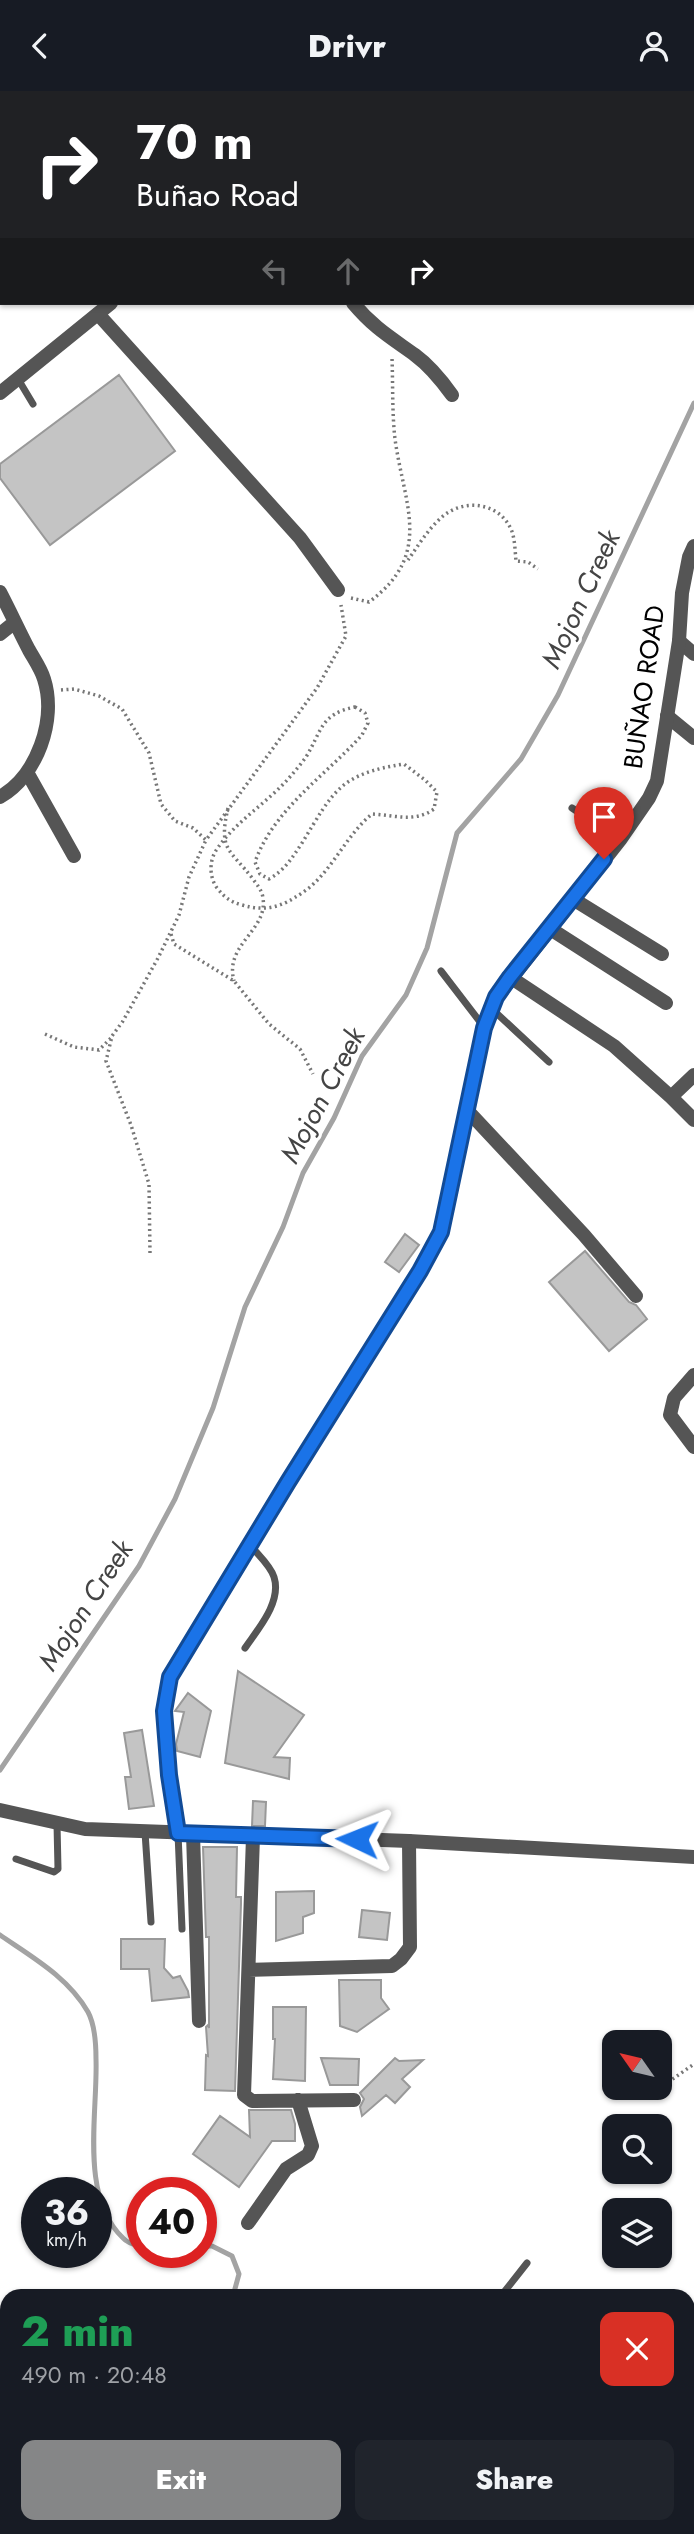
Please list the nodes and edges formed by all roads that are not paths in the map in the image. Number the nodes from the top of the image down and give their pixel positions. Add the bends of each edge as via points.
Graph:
1 (109, 305) edge
2 (355, 305) edge
3 (98, 314) junction
4 (18, 379) junction
5 (0, 393) edge
6 (452, 395) dead end
7 (33, 404) dead end
8 (694, 546) edge
9 (338, 590) road end
10 (0, 592) edge
11 (15, 622) junction
12 (0, 634) edge
13 (679, 641) junction
14 (694, 654) edge
15 (667, 716) junction
16 (694, 738) edge
17 (28, 774) junction
18 (0, 797) edge
19 (572, 808) dead end
20 (620, 840) junction
21 (74, 856) dead end
22 (573, 899) junction
23 (549, 928) junction
24 (662, 954) dead end
25 (442, 971) dead end
26 (510, 977) junction
27 (666, 1003) dead end
28 (492, 1009) junction
29 (484, 1028) junction
30 (549, 1062) dead end
31 (694, 1075) edge
32 (671, 1097) junction
33 (466, 1109) junction
34 (694, 1121) edge
35 (636, 1296) dead end
36 (694, 1375) edge
37 (694, 1447) edge
38 (250, 1545) junction
39 (245, 1648) dead end
40 (0, 1810) edge
41 (57, 1824) junction
42 (145, 1831) junction
43 (186, 1833) junction
44 (253, 1837) junction
45 (409, 1841) junction
46 (694, 1857) edge
47 (16, 1859) dead end
48 (150, 1922) dead end
49 (182, 1929) dead end
50 (249, 1970) junction
51 (199, 2021) dead end
52 (298, 2100) junction
53 (354, 2100) dead end
54 (248, 2223) dead end
55 (527, 2263) dead end
56 (507, 2289) edge

1 - 3 street
2 - 6 street via 370,323 415,355
3 - 4 street
3 - 9 street via 300,538
4 - 5 street
4 - 7 lane
8 - 13 street, BUÑAO ROAD via 682,593
10 - 11 street
11 - 12 street
11 - 17 street via 44,680 47,706 43,744
13 - 14 street
13 - 15 street, BUÑAO ROAD
15 - 16 street
15 - 20 street, BUÑAO ROAD via 657,781
17 - 18 street
17 - 21 street
19 - 20 lane
20 - 22 street, BUÑAO ROAD
22 - 23 street, BUÑAO ROAD
22 - 24 street
23 - 26 street, BUÑAO ROAD
23 - 27 street
25 - 29 lane
26 - 28 street, BUÑAO ROAD
26 - 32 street via 614,1046
28 - 29 street, BUÑAO ROAD
28 - 30 lane
29 - 33 street, BUÑAO ROAD
31 - 32 street
32 - 34 street
33 - 35 street
33 - 38 street, BUÑAO ROAD via 441,1232
36 - 37 street via 674,1398 670,1415
38 - 39 lane via 274,1578 275,1590 272,1607
38 - 43 street, BUÑAO ROAD via 170,1677 164,1711 169,1775
40 - 41 street
41 - 42 street
41 - 47 lane via 58,1869 54,1872
42 - 43 street
42 - 48 lane
43 - 44 street
43 - 49 lane
43 - 51 street, BUÑAO ROAD
44 - 45 street
44 - 50 street
45 - 46 street
45 - 50 street via 410,1947 401,1959 391,1966
50 - 52 street via 244,2095 252,2101
52 - 53 street
52 - 54 street via 312,2146 308,2155 286,2169
55 - 56 lane

